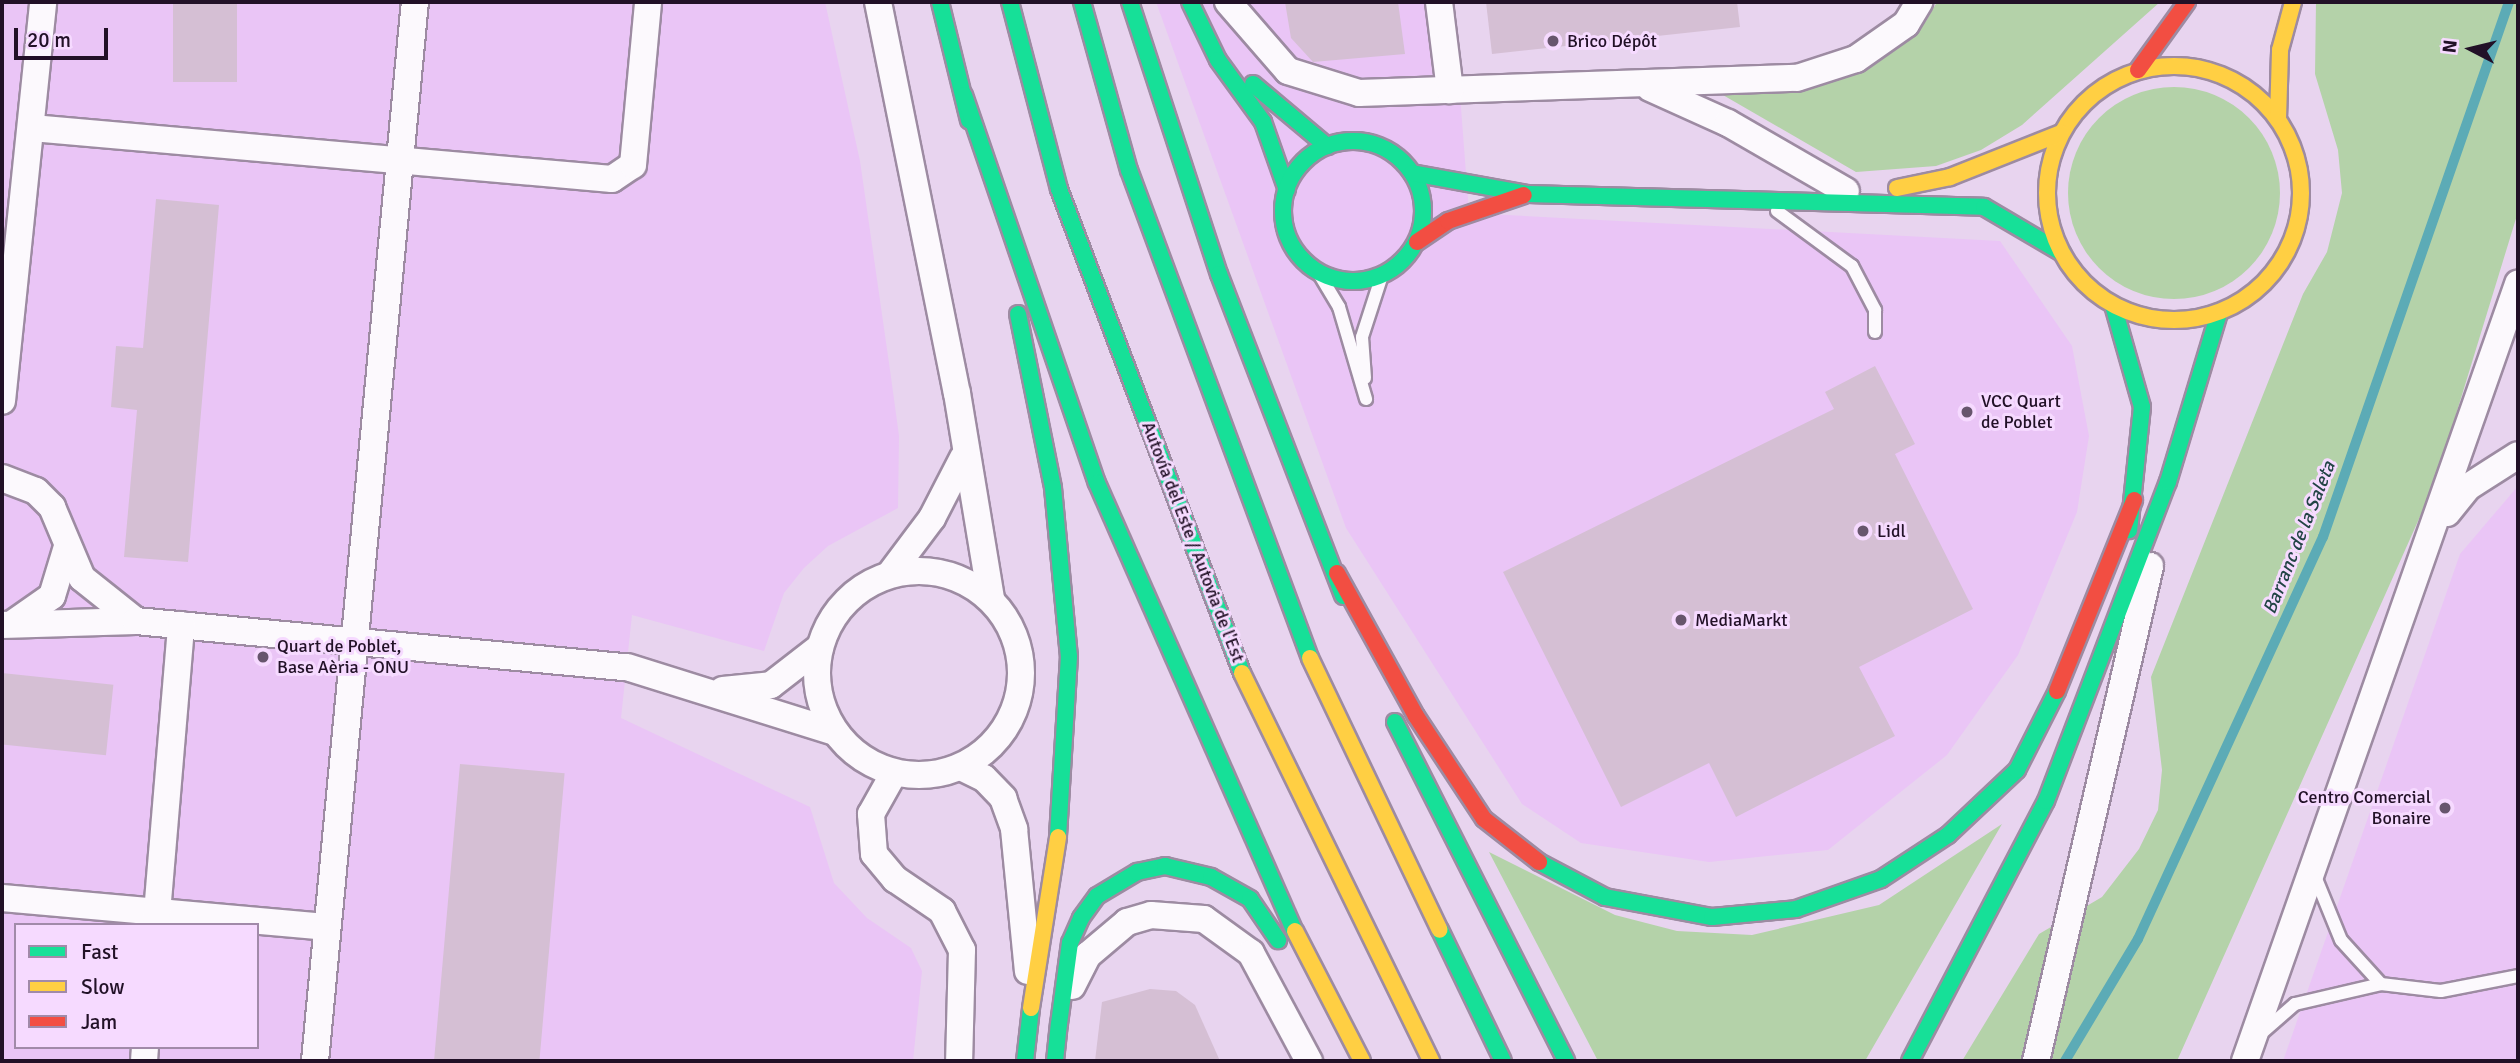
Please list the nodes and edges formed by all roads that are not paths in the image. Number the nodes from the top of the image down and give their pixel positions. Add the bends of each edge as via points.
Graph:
1 (43, 2) edge
2 (415, 2) edge
3 (648, 2) edge
4 (878, 2) edge
5 (940, 2) edge
6 (1010, 2) edge
7 (1082, 2) edge
8 (1130, 2) edge
9 (1191, 2) edge
10 (1228, 2) edge
11 (1439, 2) edge
12 (2188, 2) edge
13 (2293, 2) edge
14 (1913, 13) edge
15 (2138, 70) junction
16 (1645, 86) junction
17 (1450, 90) junction
18 (964, 94) junction
19 (2278, 119) junction
20 (32, 128) junction
21 (2061, 133) junction
22 (1327, 146) junction
23 (400, 160) junction
24 (1412, 173) junction
25 (1287, 190) junction
26 (1846, 191) junction
27 (1528, 194) junction
28 (1757, 197) junction
29 (1809, 197) junction
30 (1417, 242) junction
31 (2062, 253) junction
32 (1318, 272) junction
33 (1382, 275) junction
34 (2518, 284) edge
35 (2113, 306) junction
36 (2219, 313) junction
37 (1875, 332) dead end
38 (2, 401) edge
39 (2518, 455) edge
40 (963, 458) junction
41 (2, 478) edge
42 (2168, 482) junction
43 (2134, 500) junction
44 (66, 550) junction
45 (2427, 552) junction
46 (1337, 573) junction
47 (890, 574) junction
48 (990, 598) junction
49 (2118, 607) junction
50 (136, 621) junction
51 (8, 624) edge
52 (181, 625) junction
53 (351, 644) junction
54 (820, 647) junction
55 (716, 691) junction
56 (835, 732) junction
57 (961, 767) junction
58 (894, 773) junction
59 (2314, 874) junction
60 (2, 898) edge
61 (156, 919) edge
62 (242, 923) edge
63 (259, 924) edge
64 (327, 927) junction
65 (1288, 959) dead end
66 (2518, 976) edge
67 (2381, 984) junction
68 (1031, 1008) junction
69 (1059, 1024) junction
70 (2248, 1054) edge
71 (315, 1061) edge
72 (959, 1061) edge
73 (1025, 1061) edge
74 (1055, 1061) edge
75 (1308, 1061) edge
76 (1363, 1061) edge
77 (1431, 1061) edge
78 (1503, 1061) edge
79 (1566, 1061) edge
80 (1910, 1061) edge
81 (2036, 1061) edge

1 - 20 street
2 - 23 street
3 - 23 street via 633,165 612,179
4 - 40 street via 957,393
5 - 18 main road
6 - 77 main road, Autovía del Este / Autovia de l'Est via 1059,189 1233,652
7 - 78 main road via 1129,170 1295,626
8 - 46 main road via 1219,274
9 - 22 main road via 1243,74
9 - 25 main road via 1218,60 1263,122
10 - 17 street via 1287,71 1359,93
11 - 17 street
12 - 15 main road
13 - 19 main road via 2280,50
14 - 16 street via 1856,59 1797,78
15 - 19 main road via 2177,65 2216,72 2251,91
15 - 21 main road via 2107,84
16 - 17 street
16 - 26 street via 1728,123
18 - 68 main road via 1053,488 1069,656 1055,887
18 - 76 main road via 1097,483 1273,889
19 - 36 main road via 2300,180 2296,231 2279,265 2252,294
20 - 23 street
20 - 38 street
21 - 26 main road via 1950,177
21 - 31 main road via 2048,187 2048,214
22 - 24 main road via 1375,145
22 - 25 main road via 1296,171
23 - 53 street
24 - 27 main road
24 - 30 main road via 1423,219
25 - 32 main road via 1288,236
26 - 29 main road
27 - 28 main road
27 - 30 main road via 1448,221
28 - 29 main road
28 - 37 lane via 1852,266 1875,310
29 - 31 main road via 1984,207
30 - 33 main road
31 - 35 main road via 2083,283
32 - 33 main road via 1339,280
32 - 33 lane via 1339,307 1366,400 1362,337
34 - 45 street
35 - 36 main road via 2183,321
35 - 43 main road via 2142,407
36 - 42 main road
39 - 45 street via 2468,487
40 - 47 street via 932,517
40 - 48 street
41 - 44 street via 36,491 52,507
42 - 49 main road
42 - 81 street
43 - 46 main road via 2079,647 2017,770 1948,835 1881,879 1797,909 1712,916 1605,897 1542,864 1484,819 1416,716 1363,610
43 - 49 main road
44 - 50 street via 82,578
44 - 51 street via 52,596
45 - 59 street
46 - 79 main road via 1348,617 1398,728
47 - 48 street via 944,572
47 - 54 street via 859,589 834,614
48 - 57 street via 1010,625 1021,657 1021,690 1003,731
49 - 80 main road via 2046,801
50 - 51 street
50 - 52 street
52 - 53 street
52 - 61 street
53 - 55 street via 627,667
53 - 64 street
54 - 55 street via 771,685
54 - 56 street via 822,705
55 - 56 street
56 - 58 street via 852,751
57 - 58 street via 930,776
57 - 68 street via 984,778 1003,798 1014,829
58 - 72 street via 871,814 874,854 895,879 942,911 962,950
59 - 67 lane via 2341,940
59 - 70 street
60 - 61 street
61 - 62 street
63 - 64 street
64 - 71 street
65 - 69 main road via 1269,923 1232,888 1190,868 1137,872 1097,897 1081,918 1070,943
66 - 67 lane via 2441,991
67 - 70 lane via 2295,1004
68 - 73 main road
69 - 74 main road
69 - 75 street via 1079,969 1104,937 1151,915 1178,915 1204,919 1251,953

